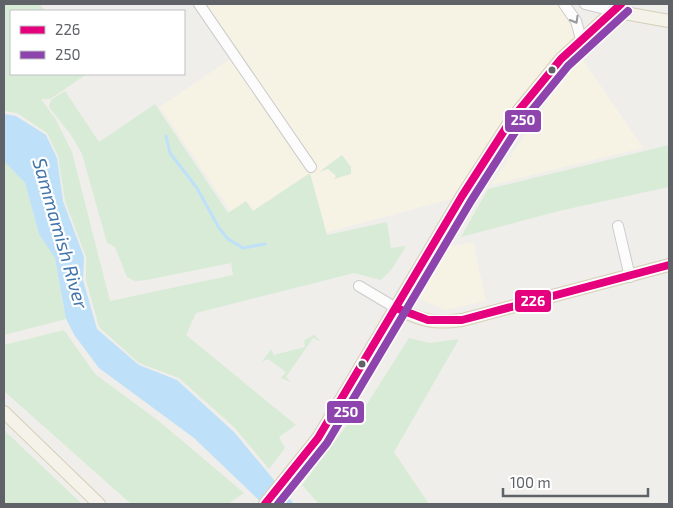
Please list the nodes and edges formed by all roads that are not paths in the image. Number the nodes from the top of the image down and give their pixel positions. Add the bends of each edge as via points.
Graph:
1 (199, 4) edge
2 (564, 4) edge
3 (585, 4) edge
4 (617, 7) edge
5 (669, 21) edge
6 (581, 39) junction
7 (311, 167) dead end
8 (618, 226) dead end
9 (669, 265) edge
10 (630, 277) junction
11 (359, 286) dead end
12 (396, 308) junction
13 (4, 412) edge
14 (99, 504) edge
15 (264, 504) edge

1 - 7 street
2 -> 6 street via 576,21
3 - 4 street
4 - 5 main road
4 - 6 main road
6 - 12 main road via 511,120
8 - 10 street
9 - 10 main road
10 - 12 main road via 440,324 414,318
11 - 12 street
12 - 15 main road via 318,438
13 - 14 main road

